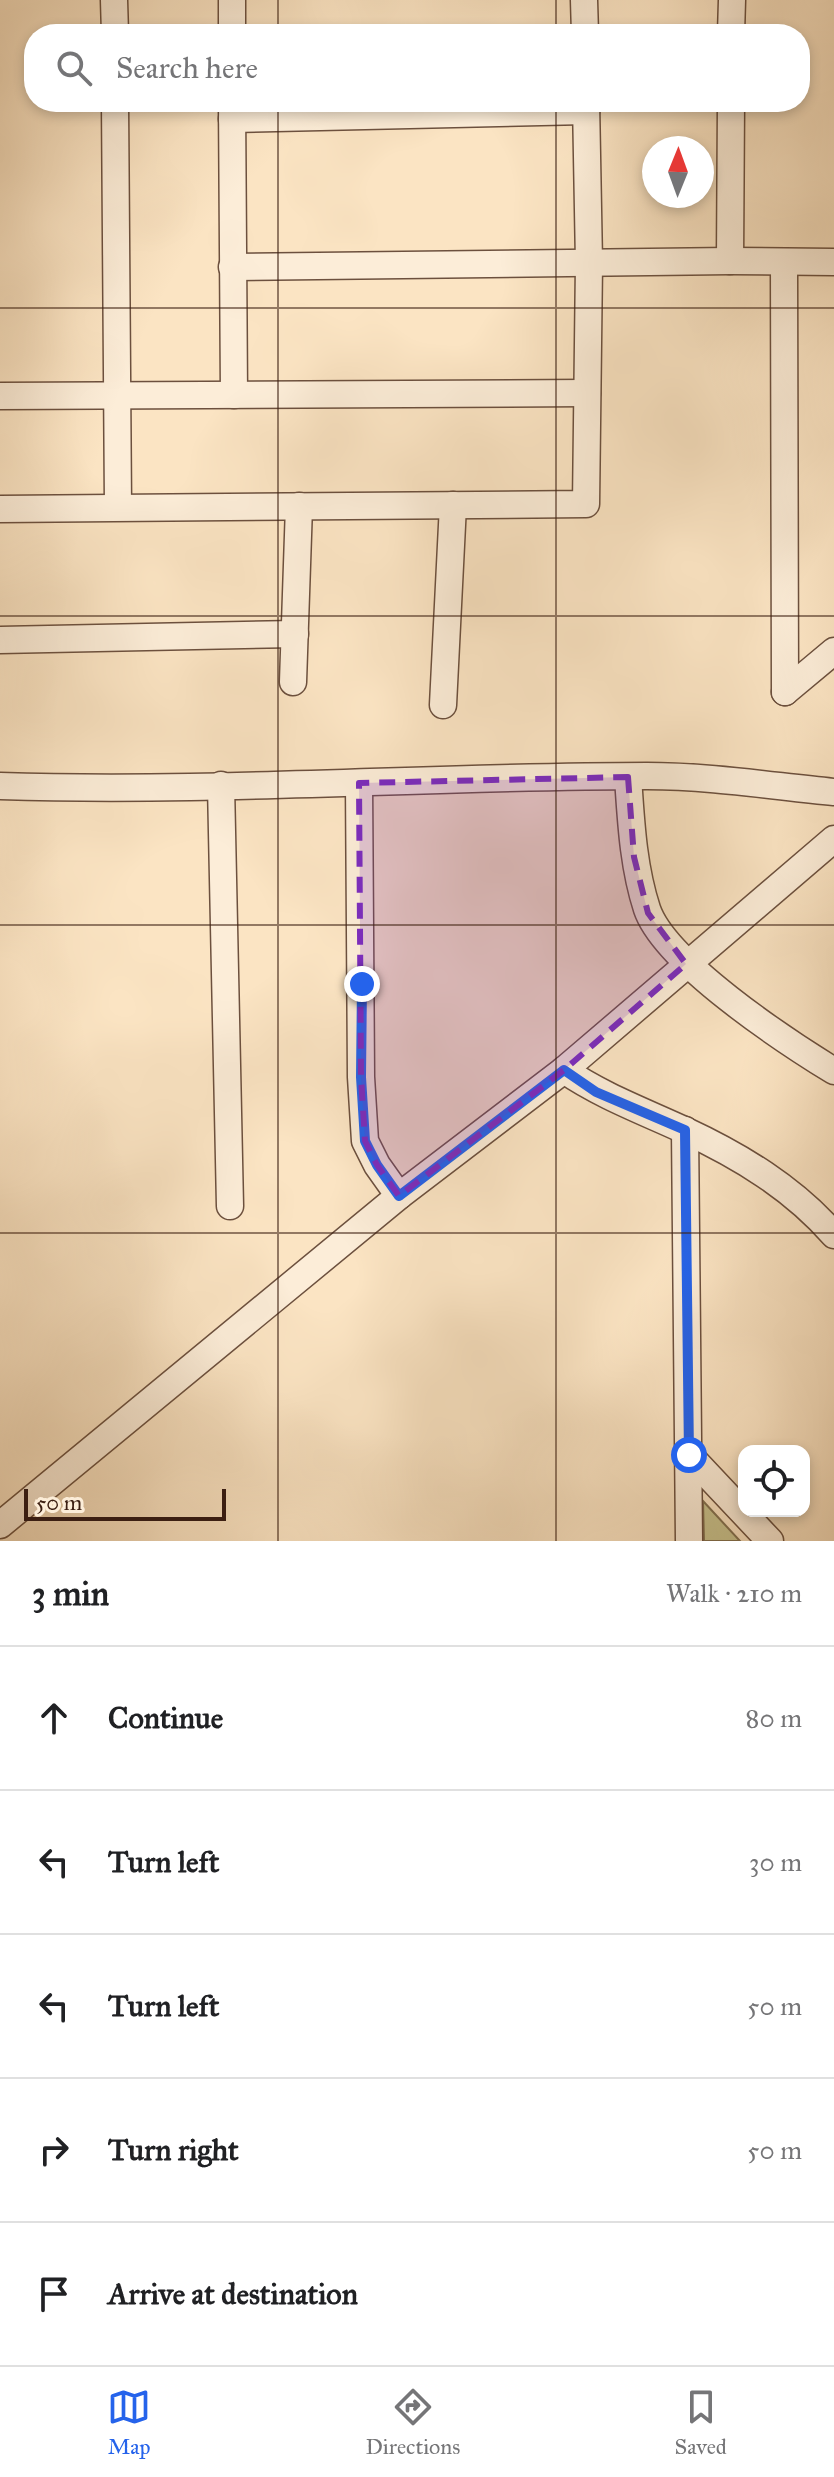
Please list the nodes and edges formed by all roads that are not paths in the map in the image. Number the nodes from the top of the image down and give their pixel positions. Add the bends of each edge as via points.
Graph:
1 (114, 0) edge
2 (232, 0) edge
3 (584, 0) edge
4 (732, 0) edge
5 (115, 24) edge
6 (232, 24) edge
7 (585, 24) edge
8 (731, 24) edge
9 (115, 112) edge
10 (232, 112) edge
11 (586, 112) edge
12 (731, 112) edge
13 (730, 261) junction
14 (834, 262) edge
15 (589, 263) junction
16 (784, 263) junction
17 (232, 267) junction
18 (587, 393) junction
19 (116, 395) junction
20 (234, 395) junction
21 (0, 396) edge
22 (453, 505) junction
23 (299, 506) junction
24 (118, 507) junction
25 (0, 509) edge
26 (295, 634) junction
27 (0, 640) edge
28 (834, 651) edge
29 (293, 682) dead end
30 (443, 705) dead end
31 (628, 777) junction
32 (359, 783) junction
33 (221, 785) junction
34 (0, 786) edge
35 (834, 792) edge
36 (834, 839) edge
37 (686, 964) junction
38 (564, 1070) junction
39 (834, 1071) edge
40 (685, 1130) junction
41 (399, 1196) junction
42 (230, 1206) dead end
43 (834, 1235) edge
44 (689, 1455) junction
45 (0, 1525) edge
46 (689, 1541) edge
47 (770, 1541) edge

1 - 5 street
2 - 6 street
3 - 7 street
4 - 8 street
9 - 19 street
10 - 17 street
11 - 15 street
12 - 13 street
13 - 15 street
13 - 16 street
14 - 16 street
15 - 17 street
15 - 18 street
16 - 28 street via 785,692
17 - 20 street
18 - 20 street
18 - 22 street via 586,504
19 - 20 street
19 - 21 street
19 - 24 street
22 - 23 street
22 - 30 street
23 - 24 street
23 - 26 street
24 - 25 street
26 - 27 street
26 - 29 street
31 - 32 street
31 - 35 street via 740,781
31 - 37 street via 634,857 648,913
32 - 33 street
32 - 41 street via 365,1141
33 - 34 street
33 - 42 street
36 - 37 street
37 - 38 street
37 - 39 street
38 - 40 street via 596,1092
38 - 41 street
40 - 43 street via 777,1183
40 - 44 street
41 - 45 street
44 - 46 street
44 - 47 street

